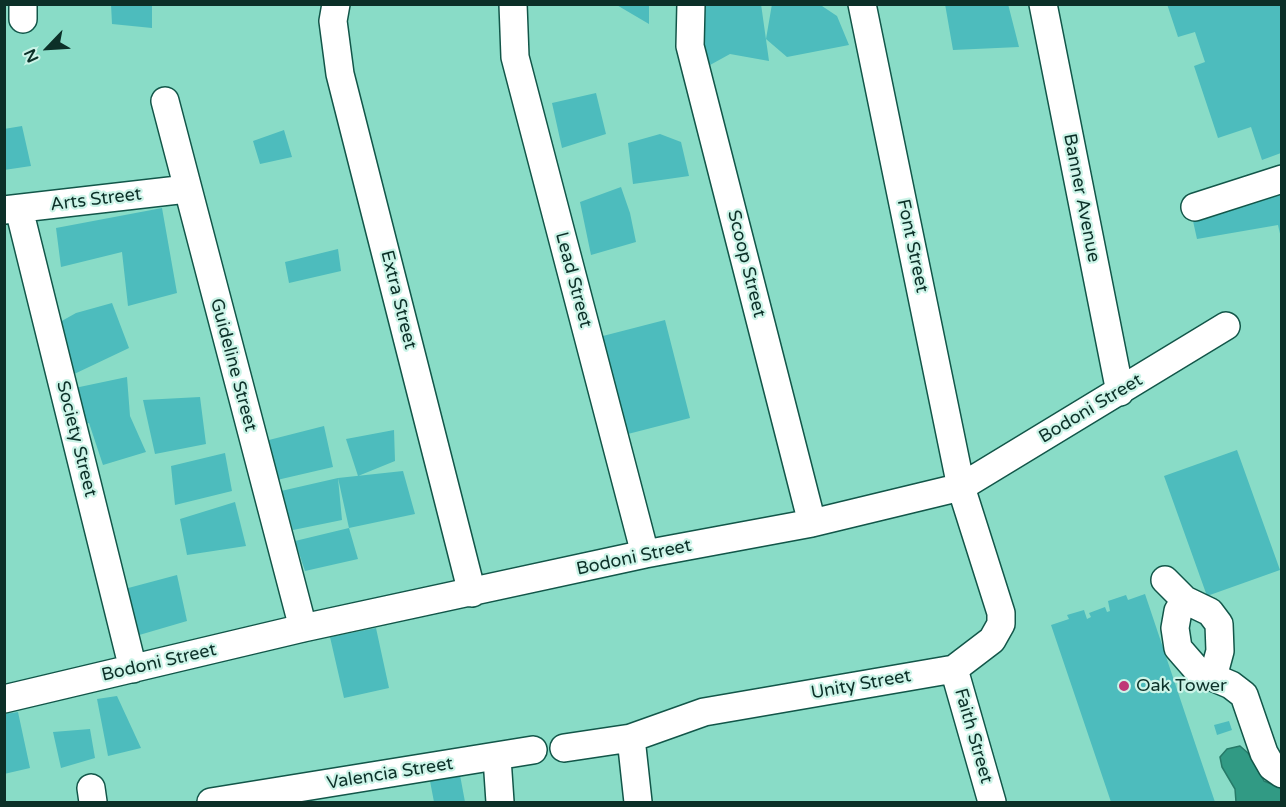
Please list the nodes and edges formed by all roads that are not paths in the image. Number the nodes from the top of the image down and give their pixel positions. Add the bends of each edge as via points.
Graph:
1 (336, 4) edge
2 (513, 4) edge
3 (691, 4) edge
4 (862, 4) edge
5 (1042, 4) edge
6 (165, 101) dead end
7 (1281, 179) edge
8 (187, 189) junction
9 (1195, 207) dead end
10 (12, 209) edge
11 (1226, 326) dead end
12 (1120, 392) junction
13 (962, 487) junction
14 (812, 523) junction
15 (645, 554) junction
16 (1165, 580) dead end
17 (472, 593) junction
18 (1185, 600) junction
19 (303, 628) junction
20 (133, 669) junction
21 (954, 669) junction
22 (1213, 677) junction
23 (4, 699) edge
24 (631, 738) junction
25 (564, 748) dead end
26 (533, 750) dead end
27 (497, 758) junction
28 (1281, 774) edge
29 (211, 802) edge
30 (500, 802) edge
31 (638, 802) edge
32 (993, 802) edge

1 - 17 street, Extra Street via 333,21 340,74
2 - 15 street, Lead Street via 514,57
3 - 14 street, Scoop Street via 690,46
4 - 13 street, Font Street
5 - 12 street, Banner Avenue
6 - 8 street, Guideline Street
7 - 9 street
8 - 10 street, Arts Street
8 - 19 street, Guideline Street
10 - 20 street, Society Street
11 - 12 street, Bodoni Street
12 - 13 street, Bodoni Street
13 - 14 street, Bodoni Street
13 - 21 street, Unity Street via 1001,624 992,640
14 - 15 street, Bodoni Street
15 - 17 street, Bodoni Street
16 - 18 street
17 - 19 street, Bodoni Street
18 - 22 street via 1176,618 1178,648 1191,665
18 - 22 street via 1210,612 1219,624 1220,651
19 - 20 street, Bodoni Street
20 - 23 street, Bodoni Street
21 - 24 street, Unity Street via 704,712
21 - 32 street, Faith Street
22 - 28 street via 1244,695 1264,753
24 - 25 street, Unity Street
24 - 31 street
26 - 27 street, Valencia Street
27 - 29 street, Valencia Street
27 - 30 street

